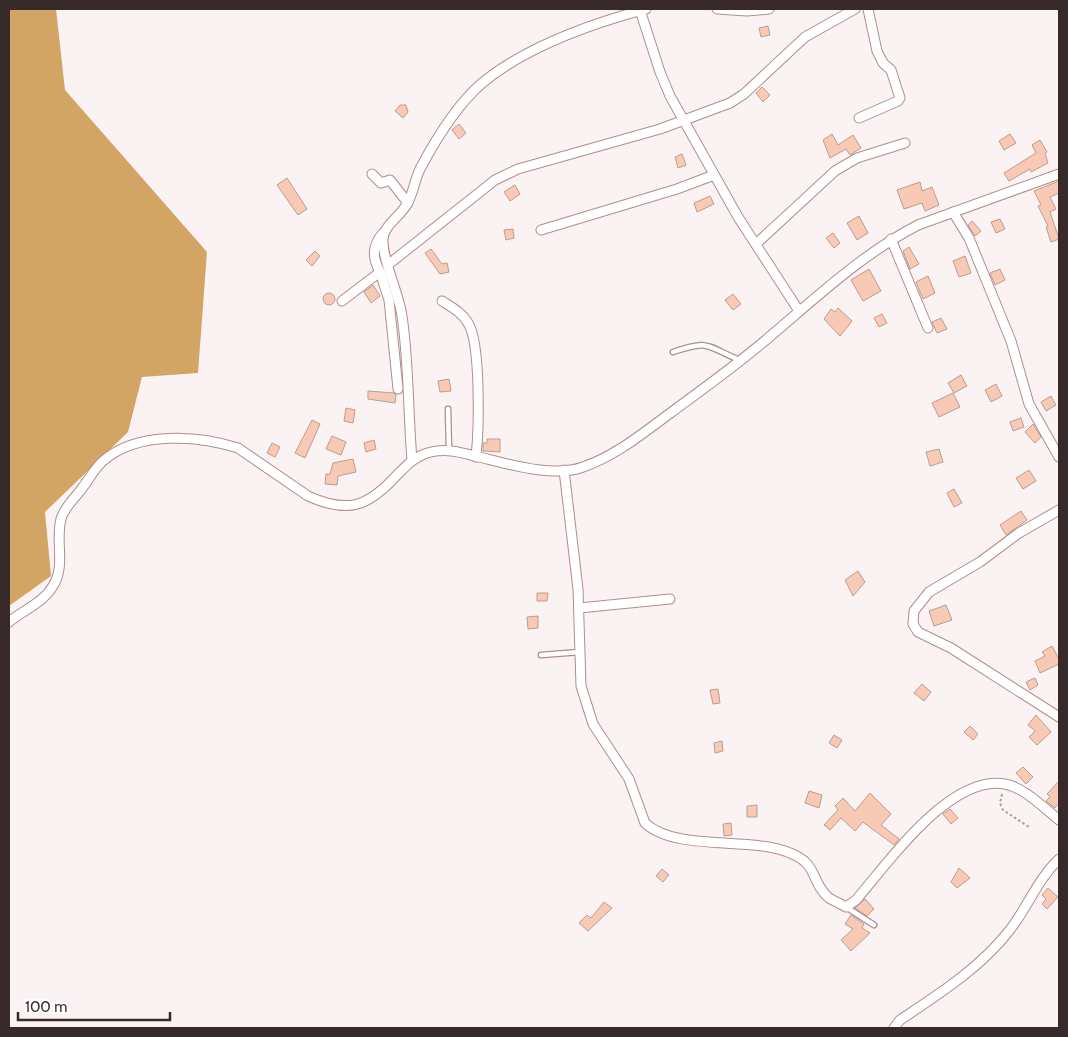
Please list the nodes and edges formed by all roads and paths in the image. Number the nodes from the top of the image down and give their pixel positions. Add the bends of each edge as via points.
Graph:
1 (717, 9) edge
2 (769, 9) edge
3 (854, 9) edge
4 (868, 9) edge
5 (643, 10) edge
6 (859, 118) dead end
7 (684, 120) junction
8 (905, 143) dead end
9 (372, 174) dead end
10 (1059, 174) edge
11 (714, 175) junction
12 (408, 203) junction
13 (953, 212) junction
14 (384, 230) junction
15 (541, 230) dead end
16 (891, 239) junction
17 (756, 244) junction
18 (388, 264) junction
19 (380, 272) junction
20 (442, 301) dead end
21 (342, 302) dead end
22 (799, 311) junction
23 (928, 328) dead end
24 (673, 352) dead end
25 (739, 360) junction
26 (398, 389) dead end
27 (448, 409) dead end
28 (449, 450) junction
29 (476, 456) junction
30 (1059, 457) edge
31 (412, 460) junction
32 (564, 470) junction
33 (1059, 510) edge
34 (670, 598) dead end
35 (579, 608) junction
36 (9, 622) edge
37 (580, 652) junction
38 (541, 655) dead end
39 (1059, 717) edge
40 (1006, 784) junction
41 (1059, 820) edge
42 (1029, 827) dead end
43 (1059, 858) edge
44 (846, 907) junction
45 (874, 925) dead end
46 (894, 1028) edge

1 - 2 street
3 - 7 street via 804,37 744,94 730,103
4 - 6 street via 877,51 891,70 900,98 898,102
5 - 7 street via 660,72
5 - 12 street via 576,30 513,62 481,84 467,97 422,166
7 - 11 street
7 - 18 street via 504,175
8 - 17 street via 857,158 835,172
9 - 12 street via 381,183 390,180
10 - 13 street
11 - 15 street
11 - 17 street
12 - 14 street
13 - 16 street via 918,224
13 - 30 street via 969,238 1011,341 1029,404
14 - 18 street via 383,248
14 - 19 street via 374,247 375,262
16 - 22 street via 841,274
16 - 23 street
17 - 22 street
18 - 31 street via 402,316
19 - 21 street
19 - 26 street via 389,300
20 - 29 street via 464,316 475,340
22 - 25 street
24 - 25 lane via 700,343
25 - 32 street via 624,447 583,467
27 - 28 lane
28 - 29 street
28 - 31 street via 426,453
29 - 32 street via 534,469
31 - 36 street via 372,498 353,507 344,507 308,496 238,448 166,438 138,443 105,460 66,508 59,532 58,578 45,597
32 - 35 street
33 - 39 street via 929,592 914,611 913,624 918,632 951,648
34 - 35 street
35 - 37 street
37 - 38 lane
37 - 44 street via 581,686 587,709 601,739 629,779 645,823 650,828 682,838 789,852 809,864 829,898
40 - 41 street via 1017,788
40 - 42 path via 1000,798 1003,810
40 - 44 street via 995,783 951,798 922,824 856,900
43 - 46 street via 1034,889 1009,931 961,979 900,1020
44 - 45 lane

